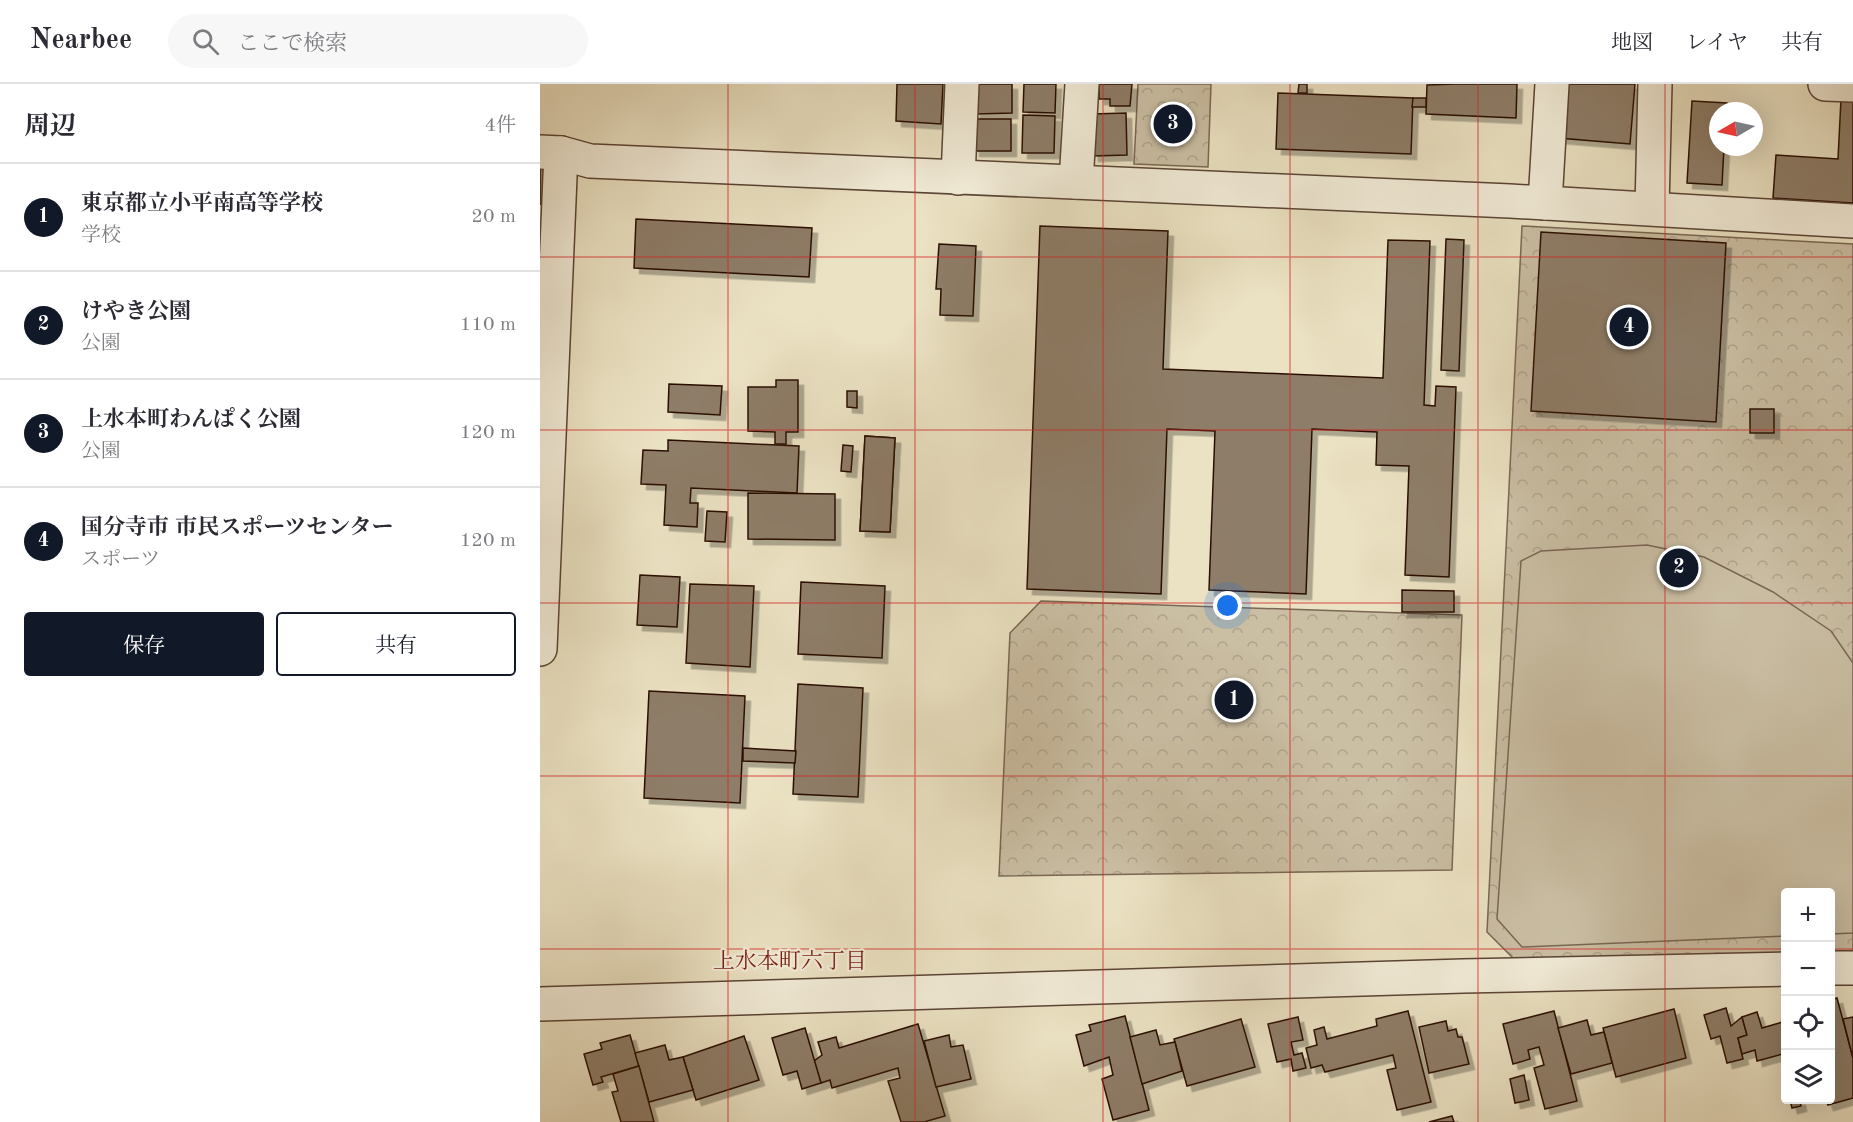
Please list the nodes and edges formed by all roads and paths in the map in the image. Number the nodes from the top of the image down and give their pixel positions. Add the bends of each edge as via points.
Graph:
1 (962, 84) edge
2 (1082, 84) edge
3 (1552, 84) edge
4 (1655, 84) edge
5 (1825, 84) edge
6 (1853, 85) edge
7 (550, 153) edge
8 (958, 178) junction
9 (1076, 182) junction
10 (1545, 203) junction
11 (1652, 208) junction
12 (1853, 221) edge
13 (541, 600) edge
14 (540, 649) edge
15 (1835, 968) edge
16 (1853, 968) edge
17 (1781, 969) edge
18 (540, 1004) edge

1 - 8 street
2 - 9 street
3 - 10 street
4 - 11 street
5 - 6 street
7 - 8 street via 590,161
7 - 13 street
8 - 9 street
9 - 10 street
10 - 11 street
11 - 12 street
13 - 14 street
15 - 16 street
17 - 18 street

